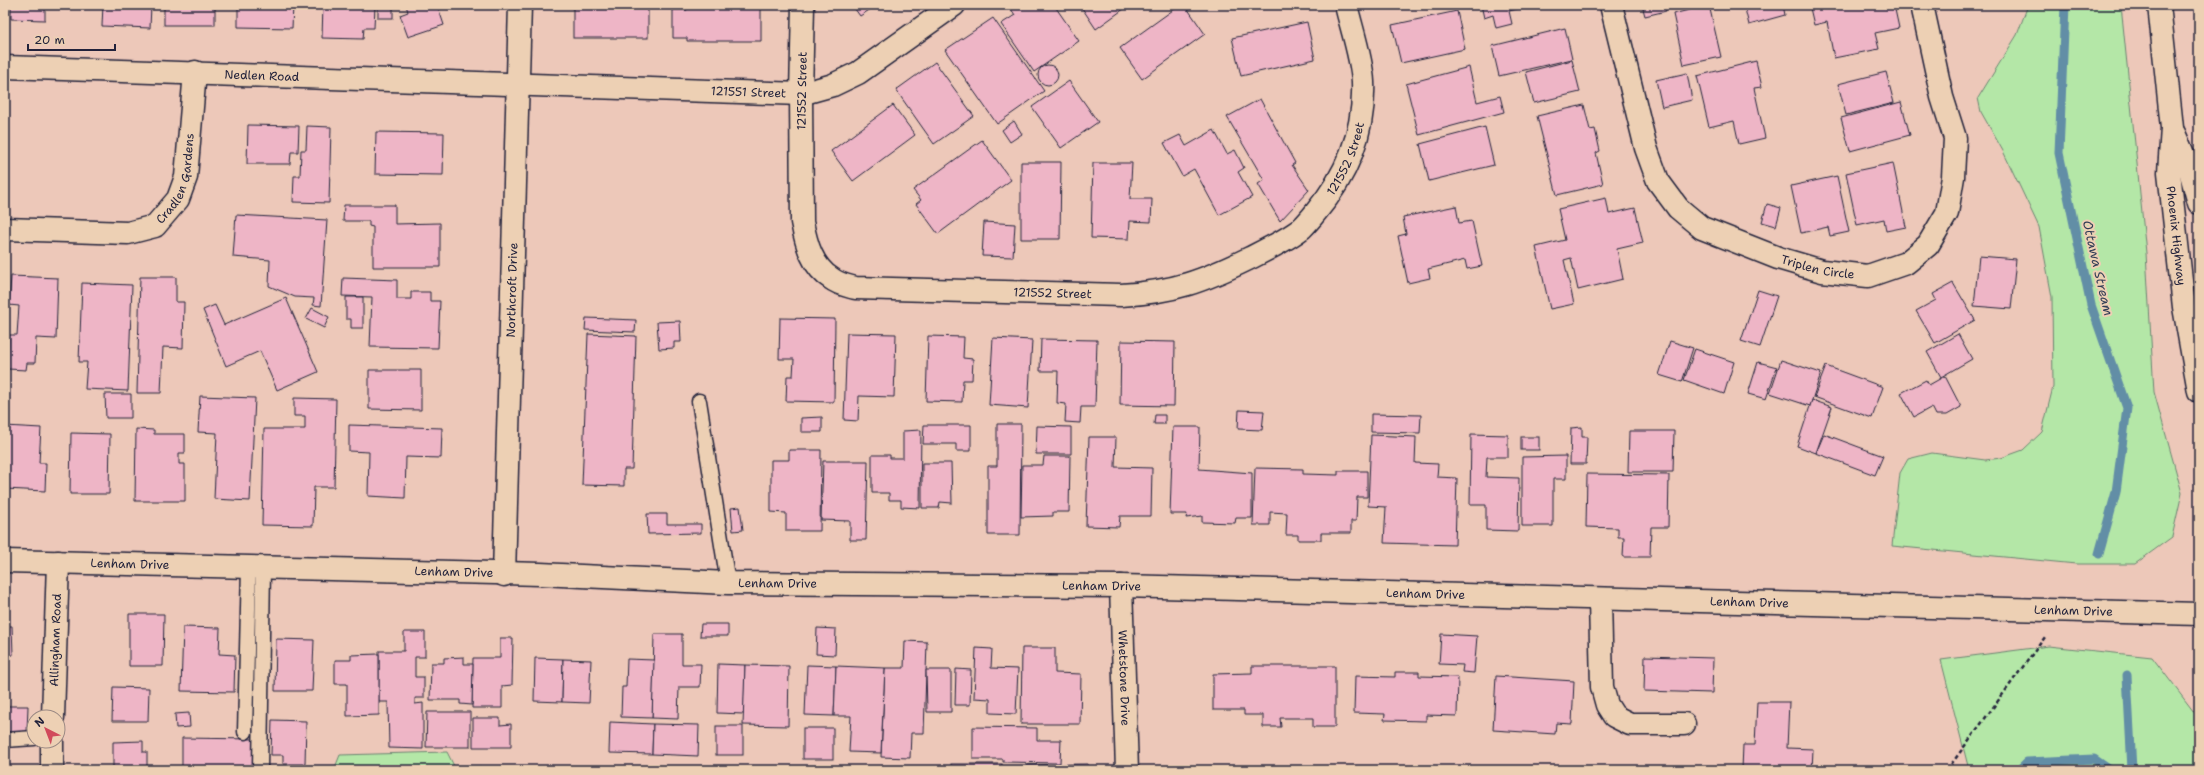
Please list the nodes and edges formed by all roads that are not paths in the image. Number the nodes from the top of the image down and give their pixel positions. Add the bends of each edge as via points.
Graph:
1 (520, 5) edge
2 (804, 5) edge
3 (954, 5) edge
4 (1346, 5) edge
5 (1611, 5) edge
6 (1922, 5) edge
7 (2159, 5) edge
8 (5, 67) edge
9 (195, 72) junction
10 (518, 86) junction
11 (801, 94) junction
12 (2172, 128) junction
13 (2199, 203) edge
14 (5, 228) edge
15 (2199, 391) edge
16 (699, 401) dead end
17 (5, 561) edge
18 (58, 562) junction
19 (256, 568) junction
20 (504, 575) junction
21 (728, 583) junction
22 (1121, 586) junction
23 (1600, 599) junction
24 (2199, 614) edge
25 (53, 709) edge
26 (1684, 724) dead end
27 (245, 732) dead end
28 (26, 739) edge
29 (5, 740) edge
30 (52, 749) edge
31 (52, 770) edge
32 (260, 770) edge
33 (1127, 770) edge

1 - 10 street, Northcroft Drive
2 - 11 street, 121552 Street
3 - 11 street, 121551 Street via 858,73 833,85
4 - 11 street, 121552 Street via 1363,81 1360,119 1352,156 1332,193 1303,227 1272,248 1189,285 1156,293 1121,295 856,288 832,280 814,261 806,242 802,222
5 - 6 street, Triplen Circle via 1646,148 1658,181 1678,208 1702,228 1778,258 1822,271 1868,276 1906,263 1928,244 1948,213 1953,178 1954,138 1942,97
7 - 12 street, Phoenix Highway
8 - 9 street, Nedlen Road
9 - 10 street, Nedlen Road
9 - 14 street, Cradlen Gardens via 186,177 178,199 155,226 128,233
10 - 11 street, 121551 Street
10 - 20 street, Northcroft Drive
12 - 13 street, Phoenix Highway via 2190,170
12 - 15 street, Phoenix Highway via 2169,172 2184,307
16 - 21 lane
17 - 18 street, Lenham Drive
18 - 19 street, Lenham Drive
18 - 25 street, Allingham Road
19 - 20 street, Lenham Drive
19 - 27 lane
19 - 32 lane
20 - 21 street, Lenham Drive via 540,574
21 - 22 street, Lenham Drive
22 - 23 street, Lenham Drive
22 - 33 street, Whetstone Drive
23 - 24 street, Lenham Drive
23 - 26 street via 1602,687 1614,716 1630,724
28 - 29 lane
30 - 31 street

